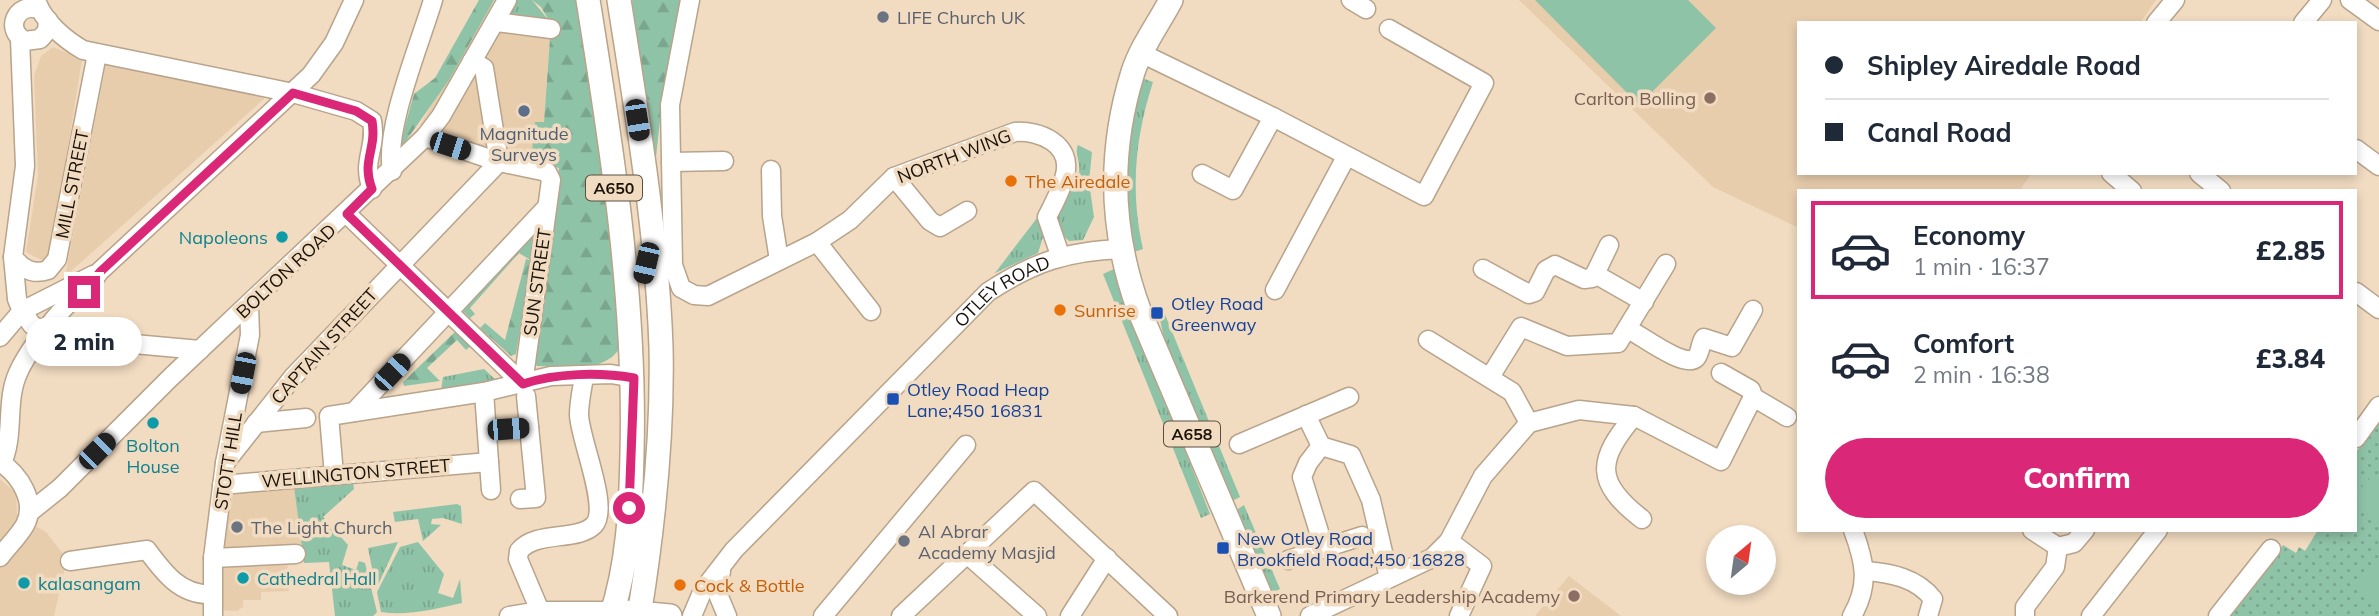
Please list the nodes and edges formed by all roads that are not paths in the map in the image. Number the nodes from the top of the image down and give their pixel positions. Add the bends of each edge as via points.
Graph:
1 (354, 0) edge
2 (433, 0) edge
3 (507, 0) edge
4 (588, 0) edge
5 (619, 0) edge
6 (690, 0) edge
7 (1171, 0) edge
8 (2175, 0) edge
9 (2322, 0) edge
10 (2350, 0) edge
11 (31, 8) edge
12 (2159, 21) edge
13 (2305, 21) edge
14 (2379, 21) edge
15 (0, 22) edge
16 (496, 22) junction
17 (551, 29) dead end
18 (1389, 29) dead end
19 (28, 38) junction
20 (64, 39) junction
21 (97, 54) junction
22 (1143, 54) junction
23 (472, 61) junction
24 (293, 93) junction
25 (1273, 117) junction
26 (425, 138) junction
27 (2357, 150) edge
28 (1346, 157) junction
29 (724, 161) dead end
30 (499, 162) junction
31 (671, 162) junction
32 (2379, 166) edge
33 (771, 170) dead end
34 (392, 171) junction
35 (1202, 174) dead end
36 (2113, 175) edge
37 (2201, 175) edge
38 (894, 177) junction
39 (372, 189) junction
40 (2130, 189) edge
41 (2219, 189) edge
42 (547, 207) junction
43 (967, 211) dead end
44 (347, 214) junction
45 (651, 240) junction
46 (817, 242) junction
47 (1609, 245) dead end
48 (1122, 249) junction
49 (1060, 255) junction
50 (13, 257) junction
51 (779, 260) junction
52 (1666, 264) dead end
53 (399, 266) junction
54 (1483, 269) dead end
55 (100, 272) junction
56 (1595, 274) junction
57 (1275, 290) dead end
58 (2357, 293) edge
59 (1644, 302) junction
60 (249, 306) junction
61 (2379, 309) edge
62 (1753, 310) dead end
63 (871, 311) dead end
64 (448, 313) junction
65 (34, 323) junction
66 (1628, 329) junction
67 (0, 337) edge
68 (1428, 340) dead end
69 (200, 349) junction
70 (1721, 373) dead end
71 (623, 376) junction
72 (584, 377) junction
73 (1490, 377) junction
74 (524, 390) junction
75 (484, 392) junction
76 (1349, 397) dead end
77 (1753, 397) junction
78 (2379, 406) edge
79 (354, 412) junction
80 (1306, 415) junction
81 (1634, 416) junction
82 (1787, 417) dead end
83 (306, 418) dead end
84 (256, 423) junction
85 (1529, 423) junction
86 (528, 427) junction
87 (487, 430) junction
88 (2357, 437) edge
89 (1239, 444) dead end
90 (965, 445) dead end
91 (1321, 446) junction
92 (489, 462) junction
93 (1, 463) edge
94 (225, 463) junction
95 (334, 475) junction
96 (222, 485) junction
97 (491, 491) dead end
98 (520, 499) dead end
99 (30, 512) junction
100 (1642, 519) dead end
101 (1854, 532) edge
102 (2035, 532) edge
103 (2083, 532) edge
104 (2156, 532) edge
105 (1362, 536) dead end
106 (1449, 541) junction
107 (2058, 547) junction
108 (1324, 548) junction
109 (2271, 548) dead end
110 (296, 555) dead end
111 (968, 555) junction
112 (0, 557) edge
113 (214, 558) junction
114 (1107, 558) junction
115 (1288, 560) dead end
116 (70, 561) dead end
117 (723, 564) junction
118 (1866, 571) junction
119 (1389, 578) junction
120 (212, 594) junction
121 (540, 611) junction
122 (627, 614) edge
123 (214, 616) edge
124 (509, 616) edge
125 (670, 616) edge
126 (692, 616) edge
127 (727, 616) edge
128 (823, 616) edge
129 (901, 616) edge
130 (1037, 616) edge
131 (1070, 616) edge
132 (1168, 616) edge
133 (1269, 616) edge
134 (1310, 616) edge
135 (1459, 616) edge
136 (1852, 616) edge
137 (1928, 616) edge
138 (2025, 616) edge
139 (2091, 616) edge
140 (2218, 616) edge

1 - 24 street via 334,43
2 - 34 street via 395,121 389,155
3 - 16 street, BOLTON ROAD
4 - 71 main road, A650 via 605,106 632,349
5 - 45 main road, A650
6 - 31 street via 670,105
7 - 22 main road, A658
8 - 12 street
9 - 13 street
10 - 14 street
11 - 15 street
11 - 19 street via 13,23
11 - 19 street via 47,31
11 - 20 street
15 - 19 street
16 - 17 street
16 - 23 street, BOLTON ROAD
18 - 28 street via 1484,83 1424,196
19 - 20 street
19 - 50 street via 21,67 25,177
20 - 21 street
21 - 24 street
21 - 50 street, MILL STREET via 52,268 28,271
22 - 25 street
22 - 48 main road, A658 via 1134,70 1118,146 1114,210
23 - 26 street, BOLTON ROAD
23 - 30 street via 484,68
24 - 39 street via 356,111 372,121 375,135 366,173
24 - 55 street
25 - 28 street
25 - 35 street via 1233,190
26 - 30 street
26 - 34 street, BOLTON ROAD
27 - 32 street
28 - 57 street
29 - 31 street
30 - 42 street, SUN STREET via 547,172 551,180
30 - 53 street, CAPTAIN STREET
31 - 51 street, NORTH WING via 673,265 681,288 708,296
33 - 51 street
34 - 39 street, BOLTON ROAD
36 - 40 street
37 - 41 street
38 - 43 street via 940,228
38 - 46 street, NORTH WING via 850,220
38 - 49 street, NORTH WING via 1015,132 1031,130 1048,137 1065,159 1066,173 1047,217
39 - 44 street, BOLTON ROAD
42 - 64 street
42 - 74 street, SUN STREET
44 - 53 street
44 - 60 street, BOLTON ROAD
45 - 71 main road via 641,286 644,366
45 - 122 main road, A650 via 661,396
46 - 51 street, NORTH WING
46 - 63 street
47 - 56 street
48 - 49 street, OTLEY ROAD
48 - 133 main road, A658 via 1139,310
49 - 117 street, OTLEY ROAD via 1017,273 972,307
50 - 65 street via 16,292
52 - 59 street
53 - 64 street
53 - 84 street, CAPTAIN STREET via 293,377
54 - 56 street via 1529,294 1555,265 1584,279
55 - 65 street
55 - 65 street via 66,306
56 - 59 street
58 - 61 street
59 - 66 street
60 - 69 street, BOLTON ROAD
60 - 94 street, STOTT HILL via 250,335
62 - 66 street via 1732,347 1704,338 1696,357 1689,361 1677,360
64 - 74 street
64 - 79 street
65 - 67 street
65 - 69 street
65 - 93 street via 12,391 10,443
66 - 73 street via 1618,343 1567,346 1521,327
68 - 73 street
69 - 99 street, BOLTON ROAD
70 - 77 street via 1751,390
71 - 72 street
71 - 122 main road, A650 via 630,497
72 - 74 street via 551,376
72 - 121 street via 579,414 600,509 587,529 536,540 519,551 518,559
73 - 85 street via 1512,392
74 - 75 street
74 - 86 street, SUN STREET
75 - 79 street
75 - 87 street
76 - 80 street
77 - 81 street via 1721,461
77 - 82 street
78 - 88 street
79 - 95 street via 330,416
80 - 89 street
80 - 91 street
81 - 85 street via 1579,410
81 - 100 street via 1612,442 1605,464 1618,500
83 - 84 street
84 - 94 street, CAPTAIN STREET
85 - 106 street via 1483,476
86 - 87 street
86 - 98 street, SUN STREET via 536,498
87 - 92 street
90 - 128 street
91 - 108 street via 1302,477
91 - 119 street via 1351,454 1371,500
92 - 95 street, WELLINGTON STREET
92 - 97 street
93 - 99 street via 20,479
94 - 96 street, STOTT HILL
95 - 96 street, WELLINGTON STREET
96 - 113 street, STOTT HILL
99 - 112 street
101 - 118 street
102 - 107 street
103 - 107 street via 2074,543
104 - 139 street
105 - 108 street
106 - 119 street via 1432,558
106 - 135 street via 1482,566
107 - 138 street via 2055,568 2025,607
108 - 115 street
109 - 140 street
110 - 113 street
111 - 114 street via 1034,491
111 - 129 street
111 - 130 street
113 - 120 street, STOTT HILL
114 - 131 street
114 - 132 street
116 - 120 street via 147,550 167,578 199,595
117 - 126 street, OTLEY ROAD via 703,590
117 - 127 street via 716,592
118 - 136 street via 1862,600
118 - 137 street via 1894,573 1927,592 1933,599
119 - 134 street
120 - 123 street, STOTT HILL
121 - 122 street
121 - 124 street
122 - 125 main road

